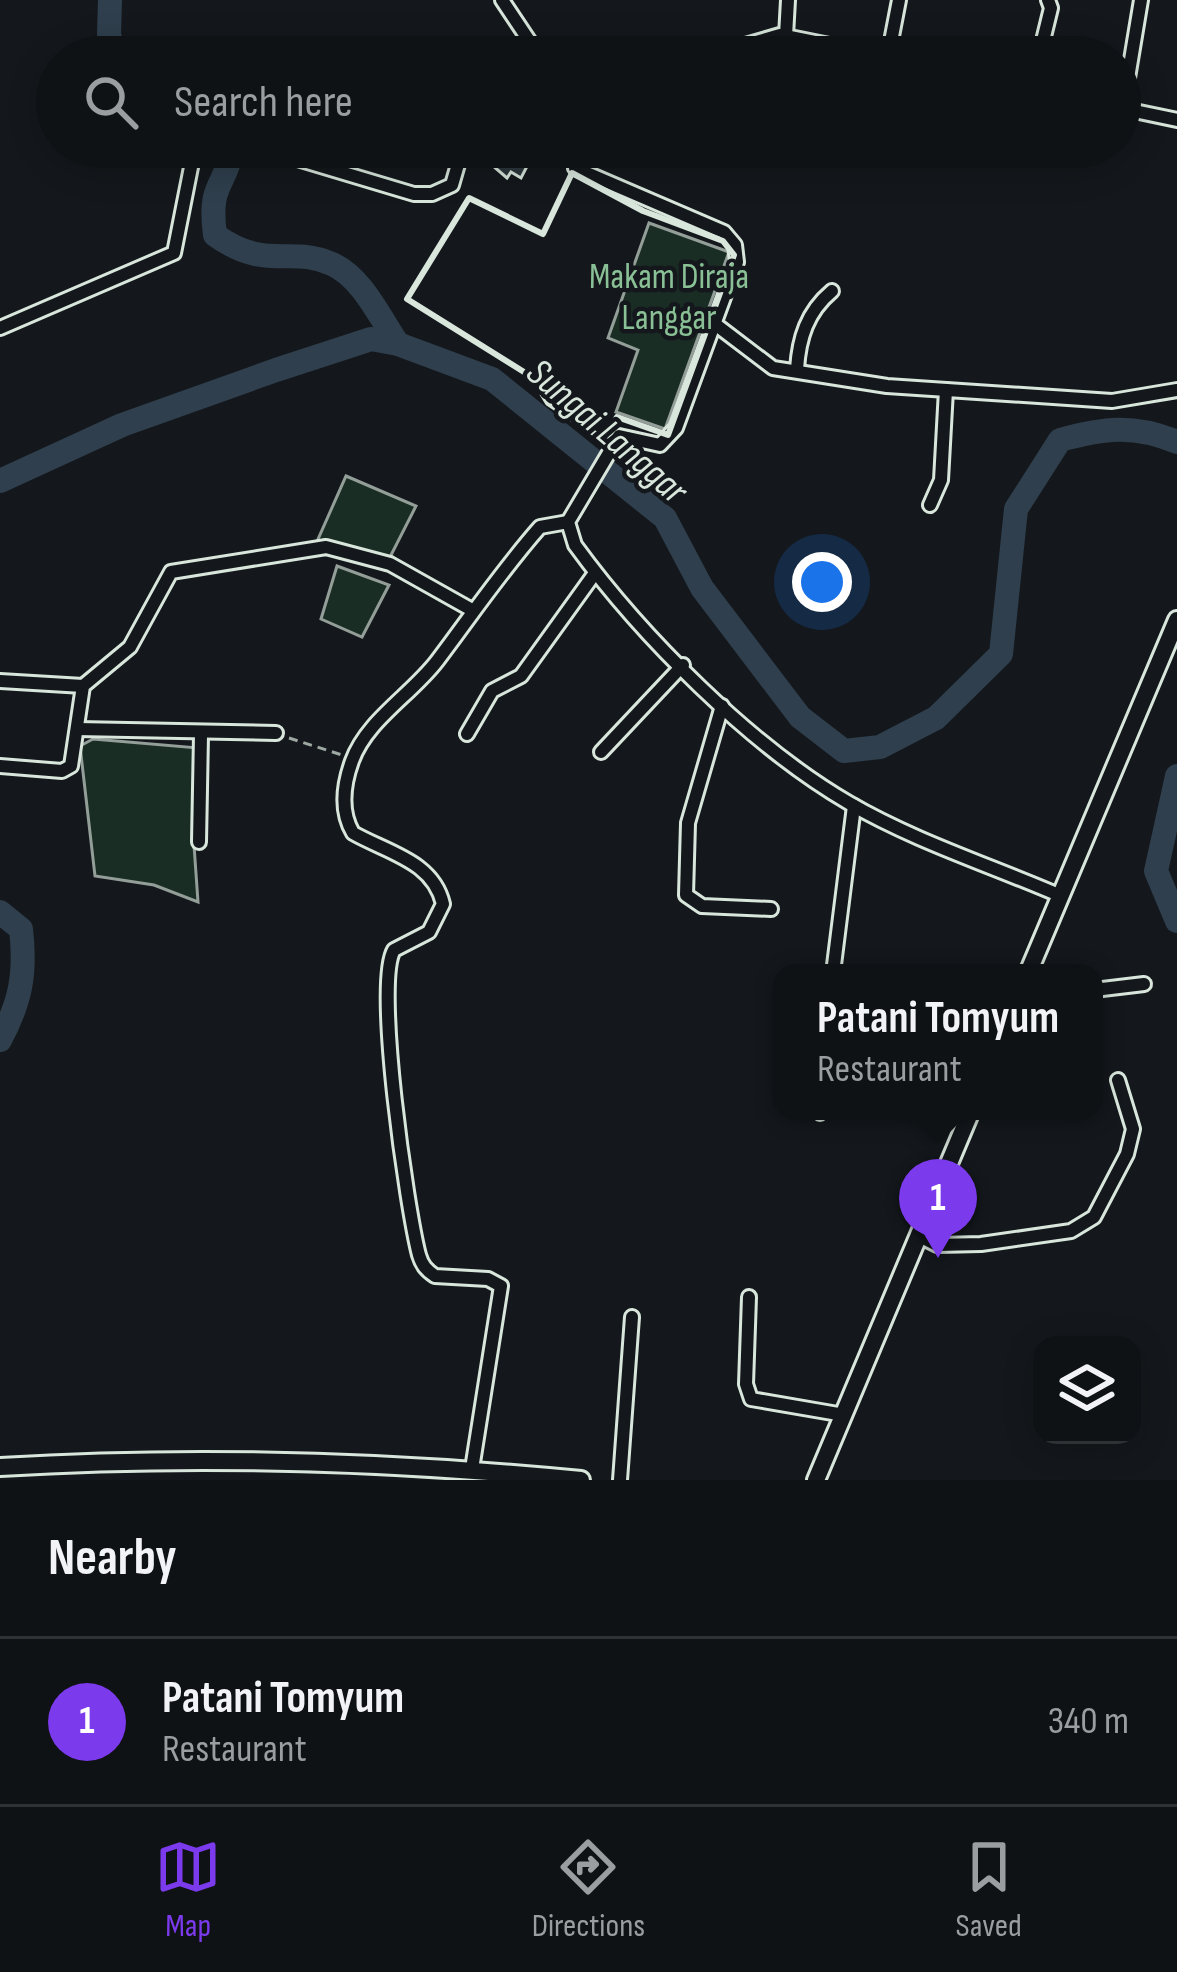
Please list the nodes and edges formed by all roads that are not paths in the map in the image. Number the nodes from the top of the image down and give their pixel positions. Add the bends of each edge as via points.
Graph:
1 (502, 0) edge
2 (788, 0) edge
3 (899, 0) edge
4 (1048, 0) edge
5 (1141, 0) edge
6 (523, 36) edge
7 (786, 36) edge
8 (892, 36) edge
9 (1044, 36) edge
10 (1134, 36) edge
11 (1141, 113) edge
12 (1177, 121) edge
13 (191, 168) edge
14 (331, 168) edge
15 (457, 168) edge
16 (575, 168) edge
17 (832, 290) dead end
18 (715, 323) junction
19 (0, 328) edge
20 (797, 369) junction
21 (946, 390) junction
22 (1177, 390) edge
23 (930, 505) dead end
24 (568, 522) junction
25 (595, 573) junction
26 (472, 610) junction
27 (1177, 620) edge
28 (683, 665) junction
29 (0, 681) edge
30 (83, 686) junction
31 (722, 706) junction
32 (77, 728) junction
33 (276, 734) road end
34 (467, 734) dead end
35 (201, 735) junction
36 (601, 752) dead end
37 (0, 766) edge
38 (854, 806) junction
39 (199, 842) dead end
40 (1061, 896) junction
41 (771, 909) dead end
42 (834, 964) edge
43 (1032, 964) edge
44 (1144, 984) dead end
45 (1103, 989) edge
46 (1118, 1080) dead end
47 (967, 1120) edge
48 (919, 1236) junction
49 (749, 1297) dead end
50 (632, 1318) dead end
51 (844, 1415) junction
52 (0, 1467) edge
53 (472, 1469) junction
54 (581, 1480) edge
55 (620, 1480) edge
56 (816, 1480) edge

1 - 6 street
2 - 7 street
3 - 8 street
4 - 9 street
5 - 10 street
11 - 12 street
13 - 19 street via 174,253
14 - 15 street via 424,194 452,185
16 - 18 street via 731,238 737,262
17 - 20 street via 809,317
18 - 20 street via 759,362
18 - 24 street via 669,440 651,445 620,436
20 - 21 street
21 - 22 street via 1112,401
21 - 23 street via 941,480
24 - 25 street
24 - 26 street via 540,527
25 - 28 street
25 - 34 street via 521,676 492,691
26 - 30 street via 357,551 303,550 181,569 162,583 130,647
26 - 53 street via 352,759 343,806 353,833 418,866 439,886 443,904 429,932 394,950 387,974 397,1116 419,1256 435,1276 501,1286
27 - 40 main road
28 - 31 street
28 - 36 street
29 - 30 street
30 - 32 street
31 - 38 street
31 - 41 street via 688,823 686,895 702,906
32 - 35 street
32 - 37 street via 76,756 62,771
33 - 35 street
35 - 39 street
38 - 40 street
38 - 42 street
40 - 43 main road
44 - 45 street
46 - 48 street via 1133,1130 1094,1217 1071,1231 981,1244 937,1245
47 - 48 main road
48 - 51 main road
49 - 51 street via 751,1399
50 - 55 street
51 - 56 main road
52 - 53 main road via 169,1457
53 - 54 main road

